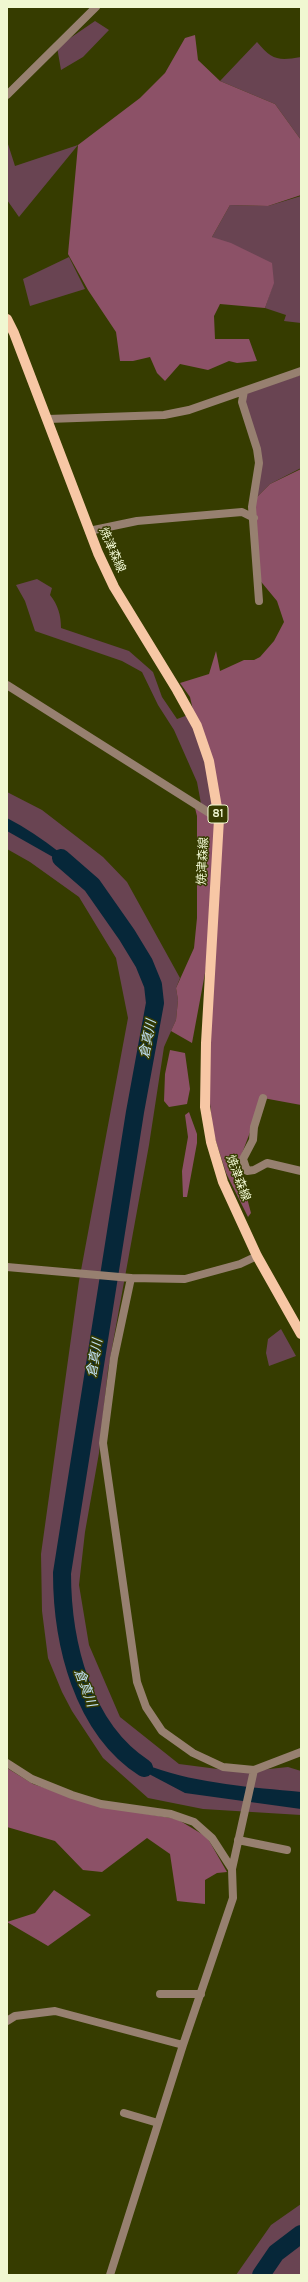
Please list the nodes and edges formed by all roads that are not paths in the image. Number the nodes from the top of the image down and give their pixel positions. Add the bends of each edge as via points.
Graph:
1 (96, 7) edge
2 (7, 95) edge
3 (7, 319) edge
4 (301, 371) edge
5 (244, 391) junction
6 (48, 419) junction
7 (254, 518) junction
8 (89, 531) junction
9 (259, 601) dead end
10 (7, 685) edge
11 (218, 819) junction
12 (263, 1098) dead end
13 (301, 1164) edge
14 (291, 1168) junction
15 (301, 1171) edge
16 (257, 1256) junction
17 (7, 1267) edge
18 (131, 1278) junction
19 (301, 1334) edge
20 (301, 1752) edge
21 (7, 1763) edge
22 (254, 1770) junction
23 (238, 1840) junction
24 (287, 1850) dead end
25 (232, 1869) junction
26 (160, 1994) dead end
27 (200, 1994) junction
28 (7, 2021) edge
29 (183, 2046) junction
30 (124, 2113) dead end
31 (158, 2123) junction
32 (110, 2275) edge

1 - 2 street
3 - 6 main road, 焼津森線 / 81
4 - 5 street
5 - 6 street via 164,416
5 - 7 street via 242,402 259,463 252,507
6 - 8 main road, 焼津森線 / 81
7 - 8 street via 242,512 137,520
7 - 9 street
8 - 11 main road, 焼津森線 / 81 via 114,587 197,726 209,761
10 - 11 street
11 - 16 main road, 焼津森線 / 81 via 204,1107 223,1182
12 - 14 street via 254,1127 253,1140 243,1159 244,1166 247,1171 267,1163
13 - 14 street via 293,1165
14 - 15 street
16 - 18 street via 240,1264 185,1279
16 - 19 main road, 焼津森線 / 81
17 - 18 street
18 - 22 street via 114,1358 103,1443 137,1682 146,1708 162,1731 193,1753 223,1767
20 - 22 street
21 - 25 street via 32,1779 79,1798 101,1804 171,1814 194,1822 212,1838
22 - 23 street
23 - 24 street
23 - 25 street
25 - 27 street via 233,1898
26 - 27 street
27 - 29 street
28 - 29 street via 15,2016 55,2011
29 - 31 street
30 - 31 street
31 - 32 street

